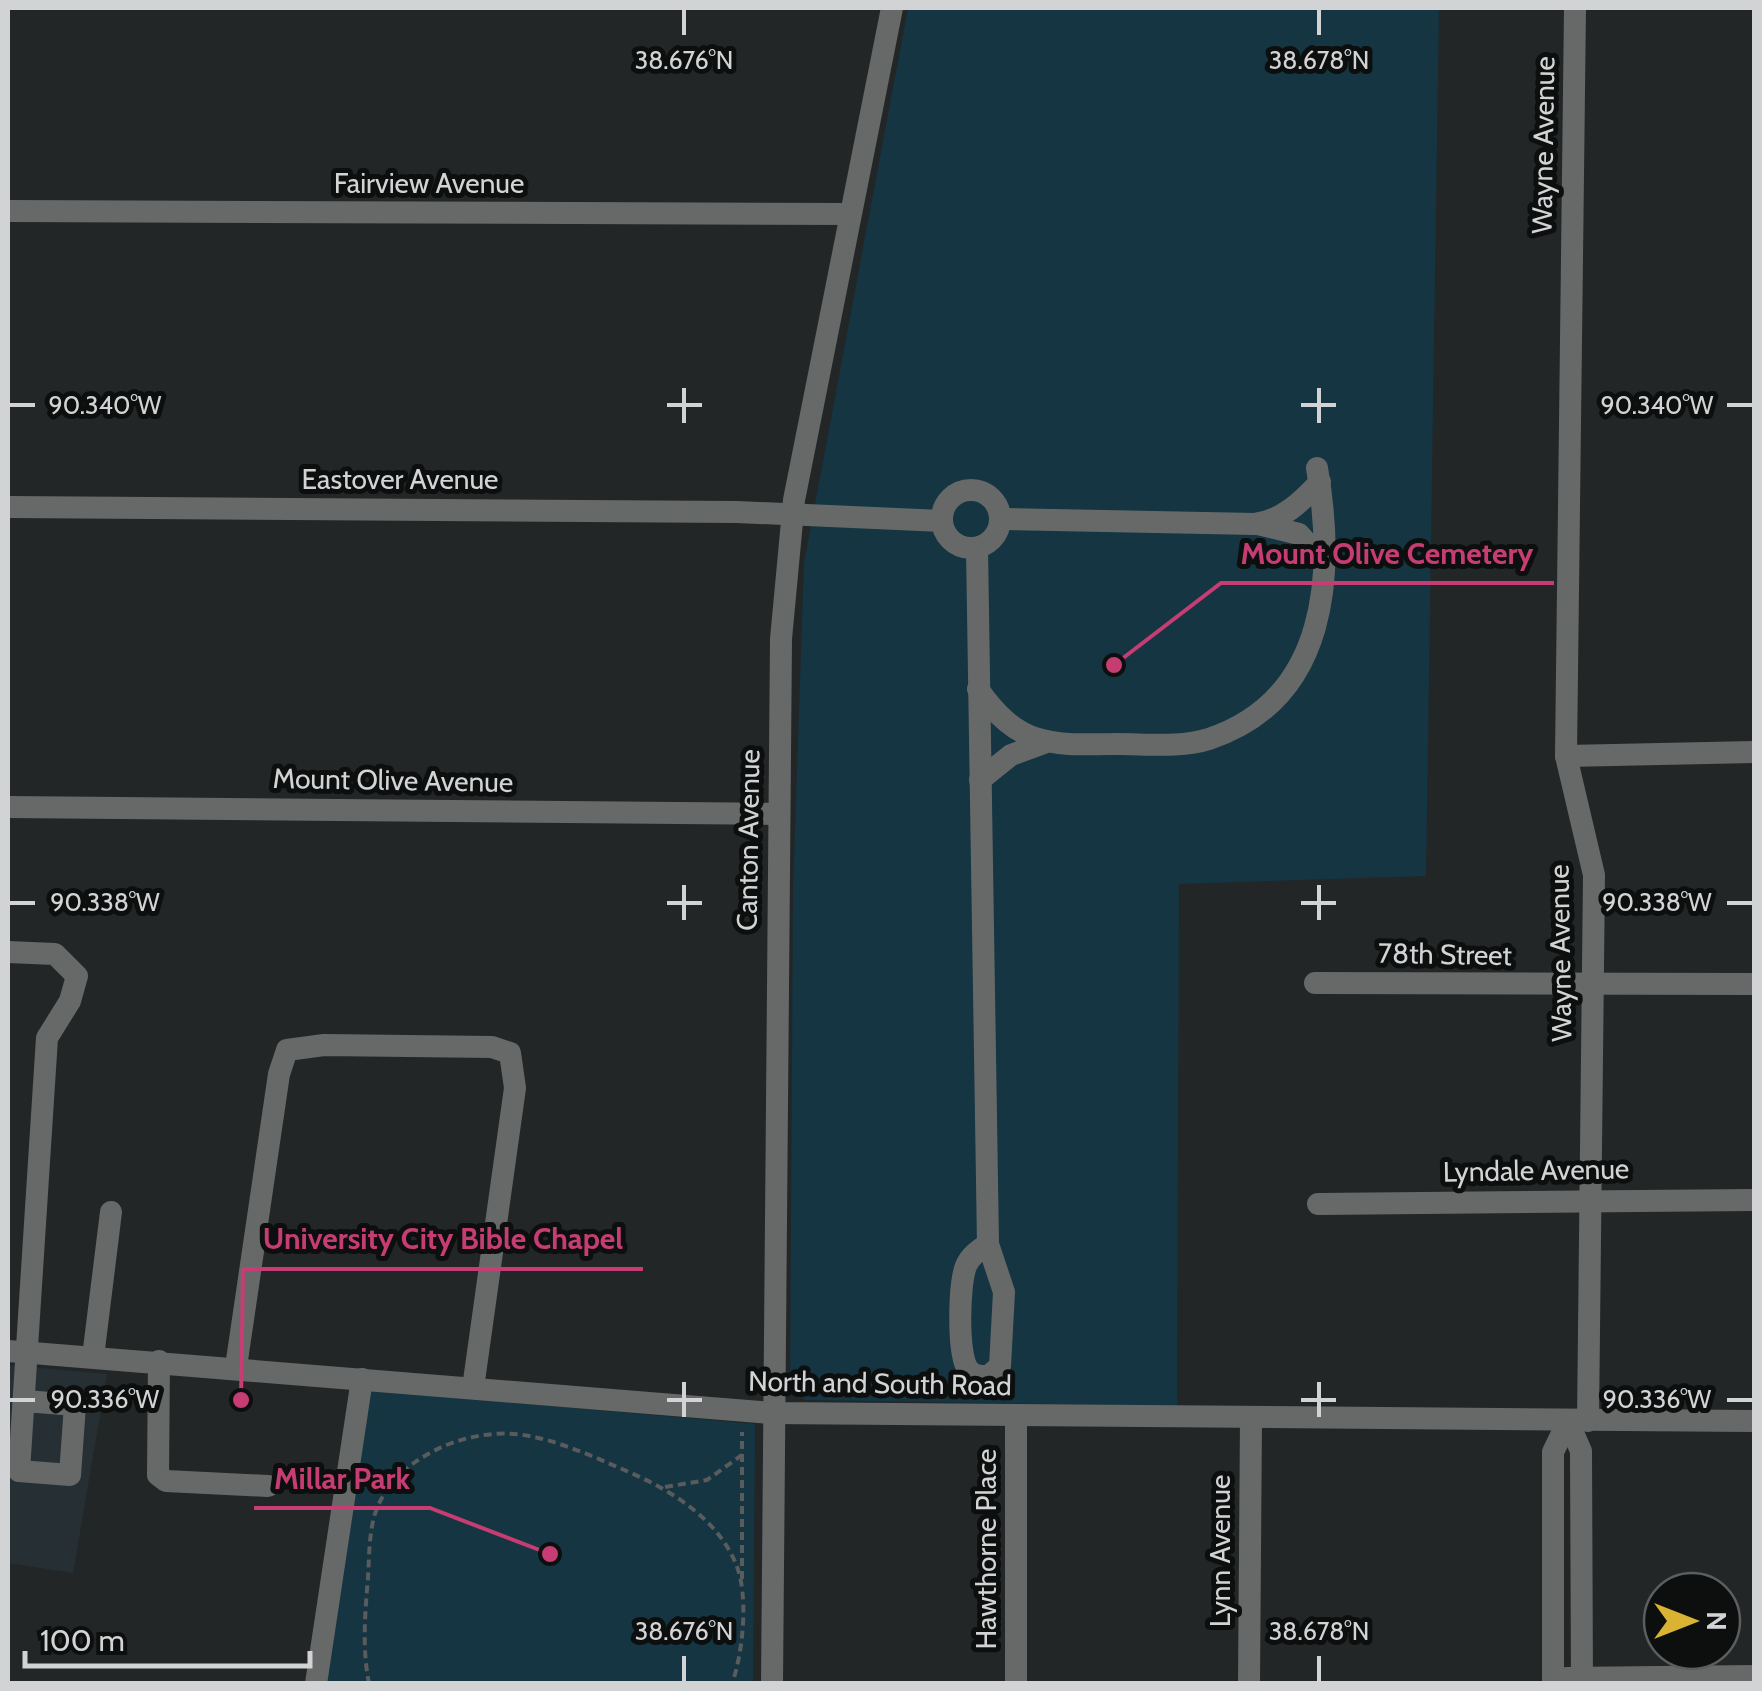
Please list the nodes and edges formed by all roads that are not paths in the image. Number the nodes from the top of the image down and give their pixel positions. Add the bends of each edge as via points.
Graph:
1 (892, 8) edge
2 (1575, 8) edge
3 (8, 211) edge
4 (850, 214) junction
5 (8, 507) edge
6 (792, 513) junction
7 (1000, 519) junction
8 (942, 521) junction
9 (1254, 524) junction
10 (977, 548) junction
11 (1325, 563) junction
12 (978, 690) junction
13 (1044, 743) junction
14 (1754, 752) edge
15 (1566, 756) junction
16 (980, 780) junction
17 (8, 807) edge
18 (778, 814) junction
19 (8, 952) edge
20 (1316, 983) dead end
21 (1754, 984) edge
22 (1593, 986) junction
23 (1589, 1198) junction
24 (1754, 1200) edge
25 (1318, 1204) dead end
26 (112, 1212) dead end
27 (988, 1244) junction
28 (18, 1352) edge
29 (94, 1357) junction
30 (159, 1361) junction
31 (236, 1366) junction
32 (362, 1378) junction
33 (473, 1388) junction
34 (25, 1401) dead end
35 (772, 1413) junction
36 (1016, 1415) junction
37 (1251, 1418) junction
38 (1578, 1421) junction
39 (1754, 1421) edge
40 (268, 1486) dead end
41 (1754, 1676) edge
42 (1553, 1681) edge
43 (1582, 1681) edge
44 (316, 1684) edge
45 (772, 1684) edge
46 (1016, 1684) edge
47 (1250, 1684) edge

1 - 4 street, Canton Avenue
2 - 15 street, Wayne Avenue
3 - 4 street, Fairview Avenue
4 - 6 street, Canton Avenue
5 - 6 street, Eastover Avenue
6 - 8 street, Eastover Avenue
6 - 18 street, Canton Avenue via 780,639
7 - 8 street via 994,502 971,490 948,502
7 - 9 street
7 - 10 street via 993,537
8 - 10 street via 950,539
9 - 11 street via 1299,534
9 - 11 street via 1285,514 1318,475
10 - 12 street
11 - 13 street via 1322,604 1304,658 1268,704 1228,730 1180,744
12 - 13 street via 1011,727
12 - 16 street
13 - 16 street via 1011,755
14 - 15 street
15 - 22 street, Wayne Avenue via 1594,875
16 - 27 street
17 - 18 street, Mount Olive Avenue
18 - 35 street, Canton Avenue
19 - 28 street via 55,954 77,976 48,1038
20 - 22 street, 78th Street
21 - 22 street, 78th Street
22 - 23 street, Wayne Avenue
23 - 24 street, Lyndale Avenue
23 - 25 street, Lyndale Avenue
23 - 38 street, Wayne Avenue
26 - 29 street
27 - 27 street via 1004,1292 1004,1348 1000,1366 978,1376 962,1357 962,1280 968,1262
28 - 29 street, North and South Road
28 - 34 street
29 - 30 street, North and South Road
30 - 31 street, North and South Road
30 - 40 street via 158,1475 166,1481
31 - 32 street, North and South Road
31 - 33 street via 278,1074 287,1050 492,1047 510,1053 515,1088
32 - 33 street, North and South Road
32 - 44 street
33 - 35 street, North and South Road
35 - 36 street, North and South Road
35 - 45 street, Canton Avenue
36 - 37 street, North and South Road
36 - 46 street, Hawthorne Place
37 - 38 street, North and South Road
37 - 47 street, Lynn Avenue
38 - 39 street, North and South Road
38 - 42 street, Wayne Avenue via 1553,1452
38 - 43 street, Wayne Avenue
41 - 43 street
42 - 43 street

